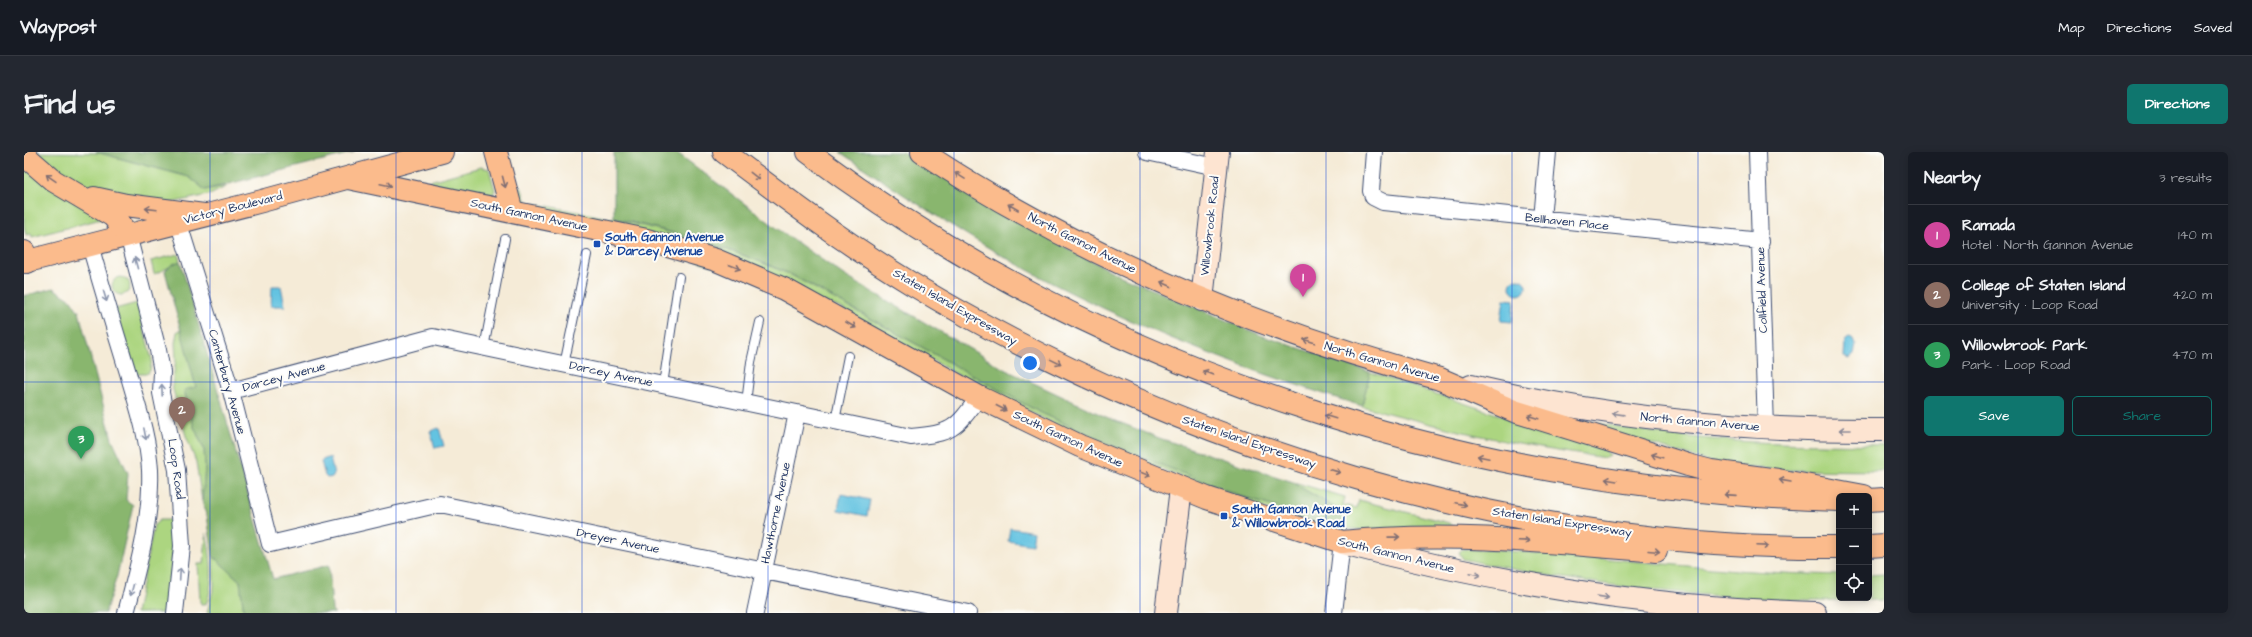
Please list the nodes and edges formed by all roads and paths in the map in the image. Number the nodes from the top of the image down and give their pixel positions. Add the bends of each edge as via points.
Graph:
1 (442, 152) edge
2 (496, 152) edge
3 (724, 152) edge
4 (808, 152) edge
5 (922, 152) edge
6 (1147, 152) edge
7 (1374, 152) edge
8 (1548, 152) edge
9 (1757, 152) edge
10 (24, 155) edge
11 (1217, 159) edge
12 (348, 178) junction
13 (81, 195) junction
14 (512, 212) junction
15 (204, 215) junction
16 (1542, 219) junction
17 (178, 222) junction
18 (128, 235) junction
19 (505, 239) dead end
20 (1761, 241) junction
21 (90, 245) junction
22 (587, 256) dead end
23 (25, 259) edge
24 (679, 277) dead end
25 (1202, 300) junction
26 (760, 322) dead end
27 (484, 348) junction
28 (848, 356) dead end
29 (564, 365) junction
30 (1440, 379) junction
31 (663, 385) junction
32 (231, 390) junction
33 (979, 397) junction
34 (746, 402) junction
35 (797, 413) junction
36 (835, 421) junction
37 (1766, 428) junction
38 (1884, 430) edge
39 (1181, 488) junction
40 (1874, 498) edge
41 (1836, 500) edge
42 (1342, 542) junction
43 (270, 544) joint
44 (1724, 544) junction
45 (1884, 545) edge
46 (1872, 546) edge
47 (1836, 547) edge
48 (764, 571) junction
49 (1763, 612) edge
50 (126, 613) edge
51 (176, 613) edge
52 (755, 613) edge
53 (968, 613) edge
54 (1166, 613) edge
55 (1334, 613) edge
56 (1815, 613) edge

1 - 12 main road, Victory Boulevard
2 -> 14 main road
3 -> 44 main road, Staten Island Expressway via 825,227 914,285 1043,356 1175,416 1313,465 1455,503 1568,525
41 -> 4 main road via 1723,494 1565,473 1455,450 1314,412 1176,360 1042,298 945,244 852,184
25 -> 5 main road, North Gannon Avenue via 1137,271 1006,204
6 - 11 street
7 - 16 street, Bellhaven Place via 1371,186 1373,197 1383,202
8 - 16 street
9 - 20 street, Collfield Avenue
13 -> 10 main road via 54,181
11 - 25 main road, Willowbrook Road
12 -> 14 main road, South Gannon Avenue
12 - 15 main road, Victory Boulevard
15 -> 13 main road via 126,205
13 - 18 main road via 113,216
14 -> 33 main road, South Gannon Avenue via 654,242 751,273 817,306
15 - 17 main road, Victory Boulevard
16 - 20 street, Bellhaven Place
17 - 18 main road, Victory Boulevard
17 - 32 street, Canterbury Avenue
18 - 21 main road, Victory Boulevard
51 -> 18 street, Loop Road via 182,546 177,470 161,393 162,372 158,350
19 - 27 lane
20 - 37 street, Collfield Avenue
21 - 23 main road, Victory Boulevard
21 -> 50 street via 139,407 150,470 144,536
22 - 29 lane
24 - 31 lane
30 -> 25 main road, North Gannon Avenue via 1299,337
26 - 34 lane
27 - 29 street, Darcey Avenue
27 - 32 street, Darcey Avenue via 433,337
28 - 36 lane
29 - 31 street, Darcey Avenue
37 -> 30 main road, North Gannon Avenue via 1596,411
40 -> 30 main road via 1688,465 1514,411
31 - 34 street, Darcey Avenue
32 - 43 street, Canterbury Avenue
33 - 36 street, Darcey Avenue via 954,426 939,434 911,437
33 -> 39 main road, South Gannon Avenue via 1067,440
34 - 35 street, Darcey Avenue
35 - 36 street, Darcey Avenue
35 - 48 street, Hawthorne Avenue
38 -> 37 main road, North Gannon Avenue
39 - 42 main road, South Gannon Avenue via 1240,510
39 - 54 main road
42 -> 44 main road via 1392,537 1508,540 1670,552
42 -> 49 main road, South Gannon Avenue via 1448,569 1557,590 1675,605
42 - 55 street
43 - 48 street, Dreyer Avenue via 440,504
44 -> 47 main road, Staten Island Expressway
45 - 46 main road
48 - 52 street, Hawthorne Avenue
48 - 53 street, Dreyer Avenue
49 - 56 main road, South Gannon Avenue

